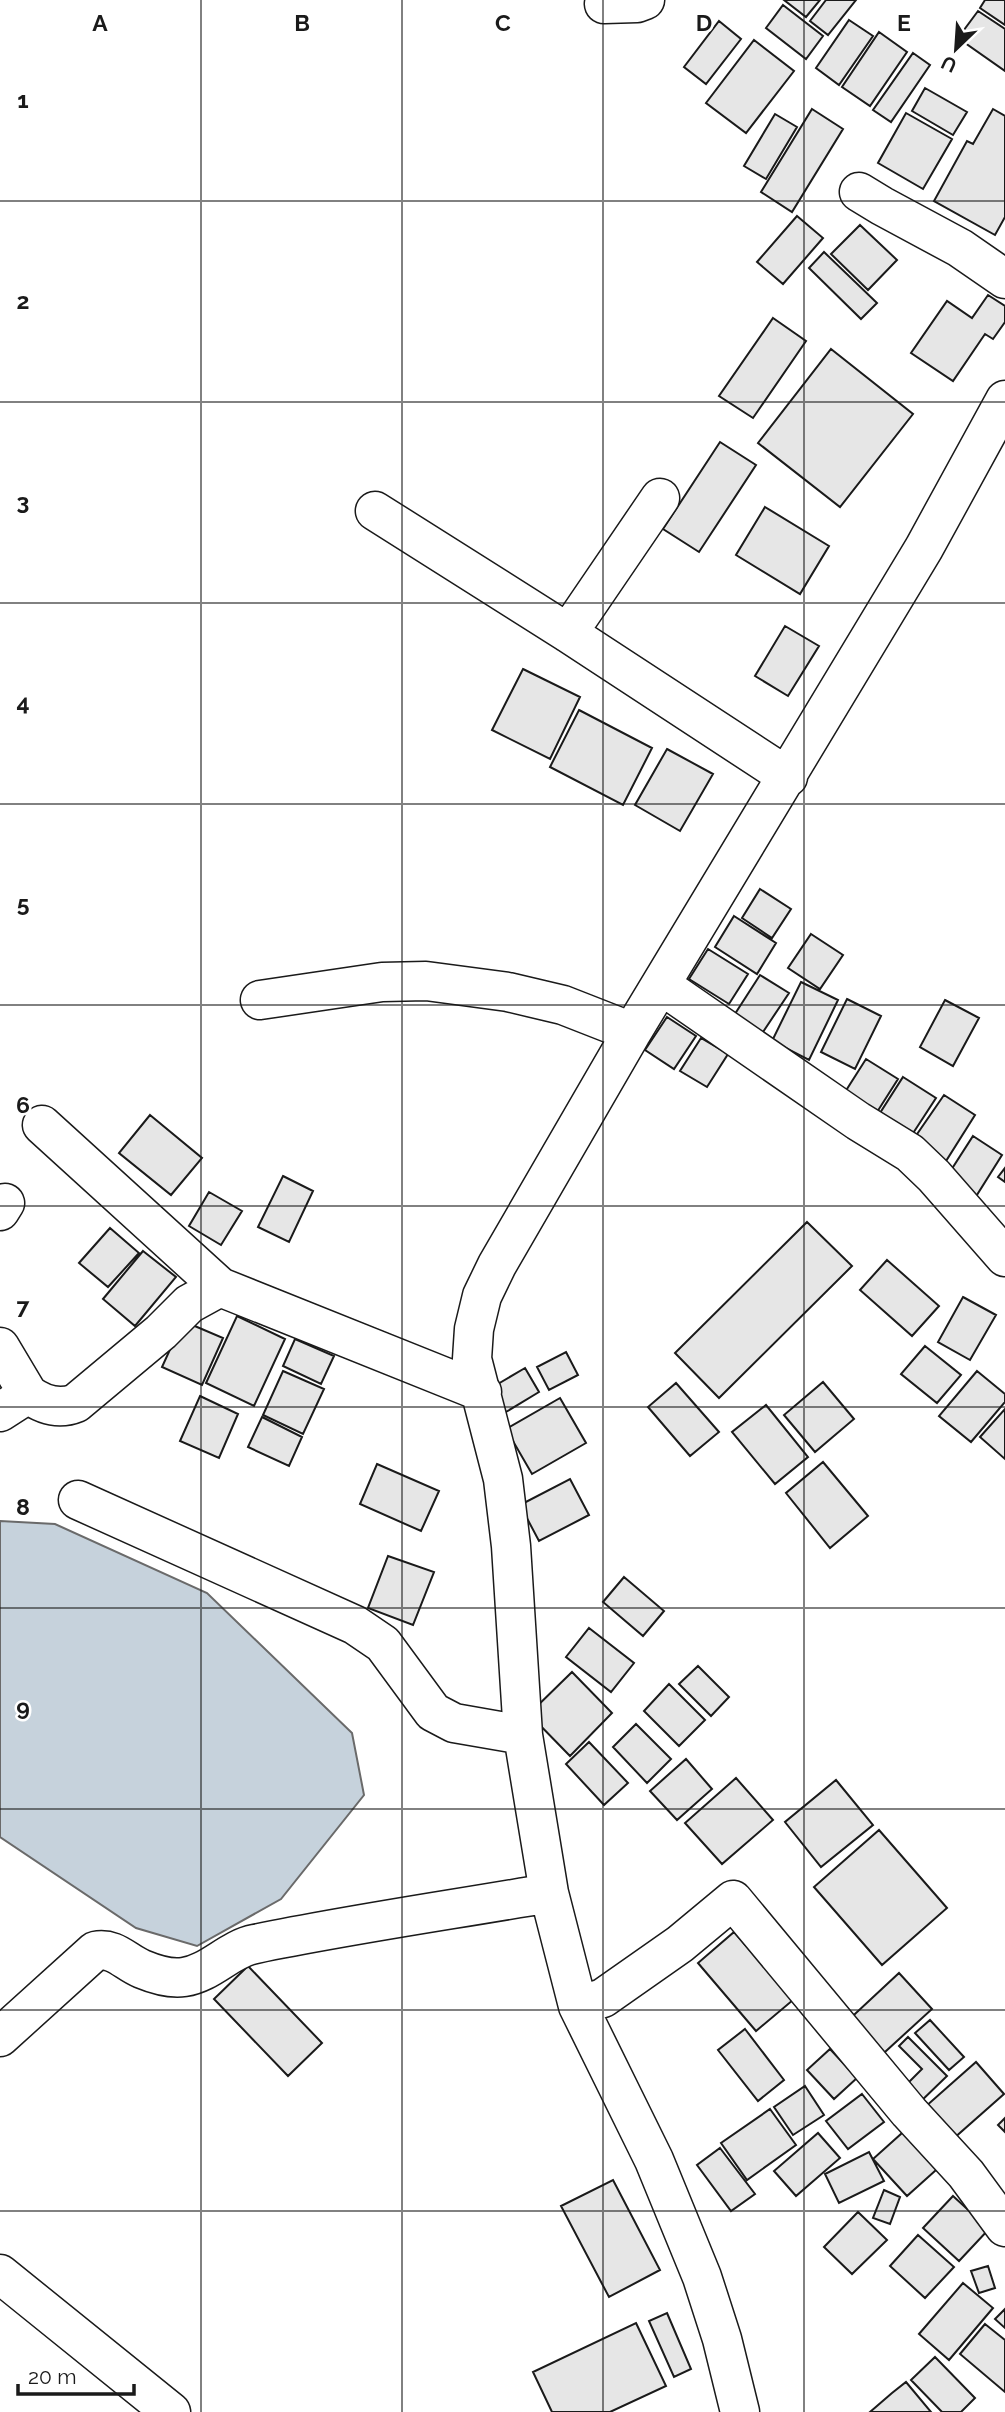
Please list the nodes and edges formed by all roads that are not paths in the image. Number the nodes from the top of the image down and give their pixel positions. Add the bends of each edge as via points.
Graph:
1 (645, 0) edge
2 (604, 4) dead end
3 (859, 192) dead end
4 (1005, 279) edge
5 (1005, 400) edge
6 (660, 498) dead end
7 (375, 511) dead end
8 (568, 633) junction
9 (788, 777) junction
10 (661, 985) junction
11 (260, 1000) dead end
12 (632, 1032) junction
13 (42, 1125) dead end
14 (1005, 1257) edge
15 (220, 1287) junction
16 (0, 1347) edge
17 (482, 1392) junction
18 (14, 1403) edge
19 (78, 1500) dead end
20 (523, 1735) junction
21 (549, 1894) junction
22 (578, 2006) junction
23 (0, 2037) edge
24 (1005, 2227) edge
25 (0, 2274) edge
26 (170, 2412) edge
27 (740, 2412) edge

1 - 2 street
3 - 4 street via 960,248
5 - 9 street via 924,548
6 - 8 street
7 - 8 street
8 - 9 street
9 - 10 street
10 - 12 street
10 - 14 street via 910,1153
11 - 12 street via 382,982 426,981 519,994
12 - 17 street via 482,1296 472,1359
13 - 15 street
15 - 17 street
15 - 18 street via 189,1304 76,1403 66,1407
16 - 18 street
17 - 20 street via 503,1479
19 - 20 street via 355,1625 383,1644 433,1712 454,1723
20 - 21 street
21 - 22 street
21 - 23 street via 252,1945 204,1971 176,1978 141,1969 117,1953 94,1951
22 - 24 street via 603,1998 733,1900 900,2102 966,2174
22 - 27 street via 654,2160 702,2277
25 - 26 street

